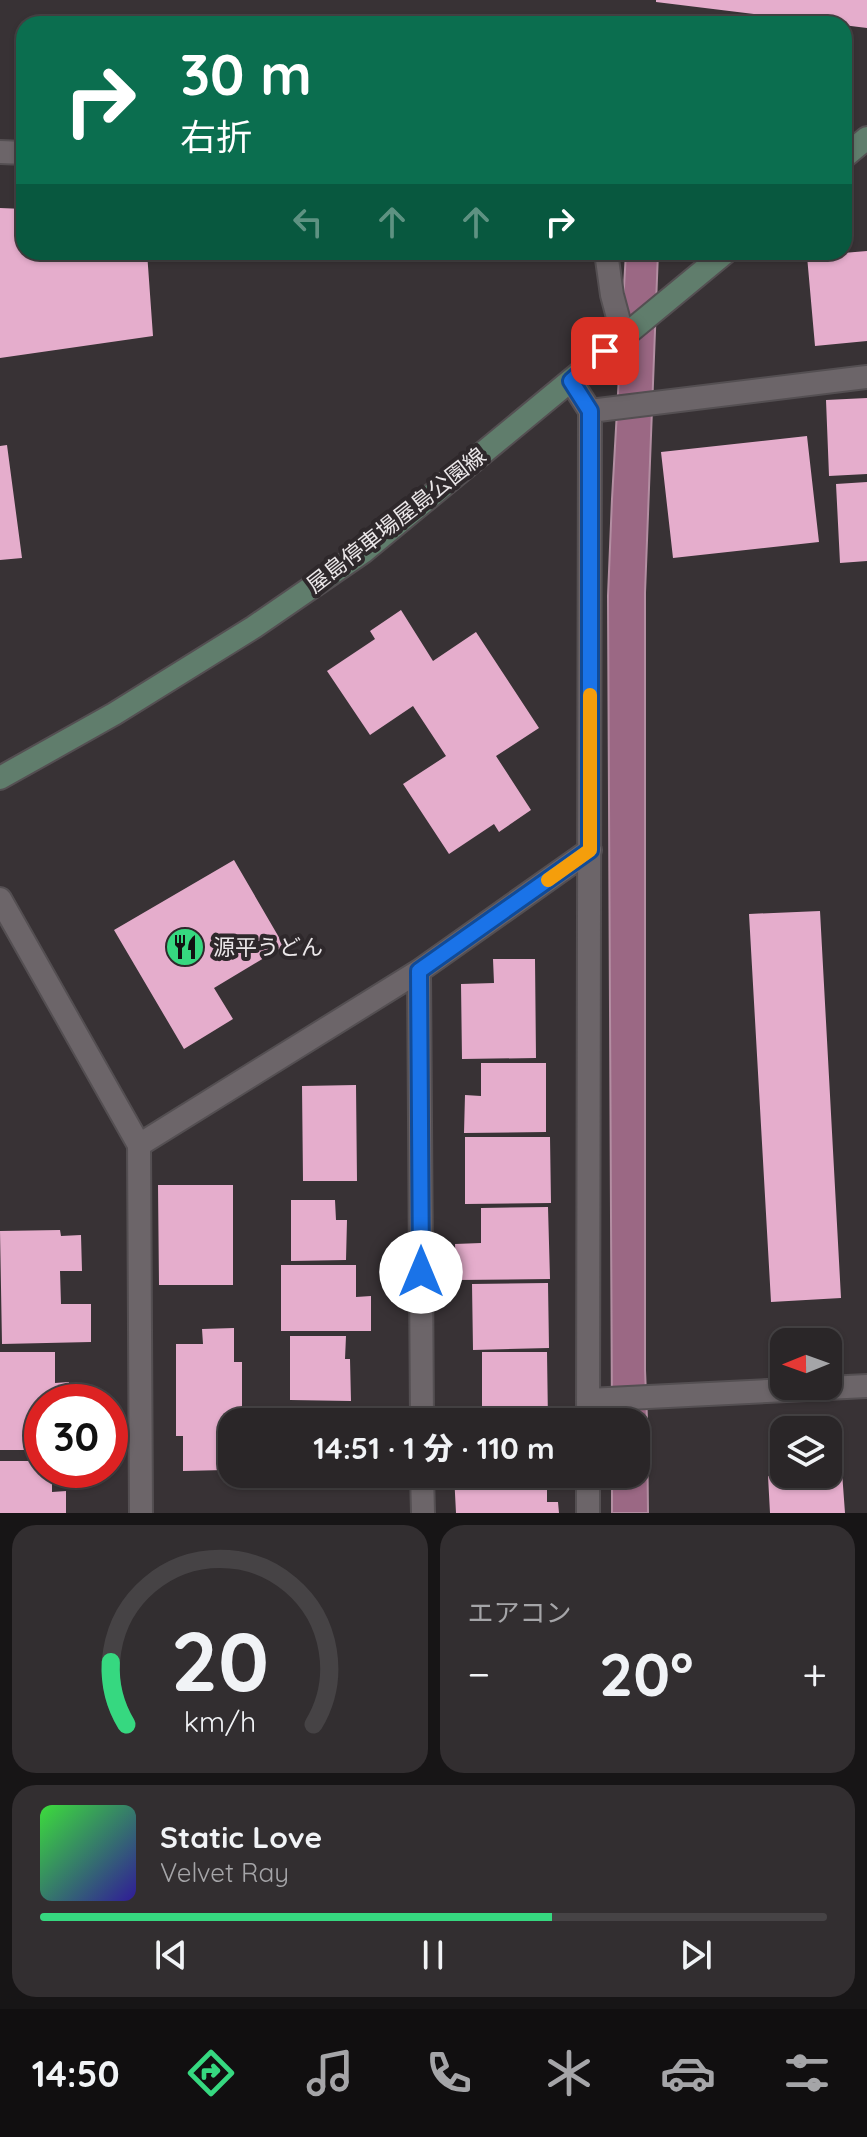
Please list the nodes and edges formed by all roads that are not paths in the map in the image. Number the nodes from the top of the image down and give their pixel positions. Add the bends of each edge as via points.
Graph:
1 (607, 260) edge
2 (716, 260) edge
3 (623, 336) junction
4 (867, 377) edge
5 (571, 381) junction
6 (590, 411) junction
7 (0, 778) edge
8 (590, 850) junction
9 (0, 899) edge
10 (419, 971) junction
11 (139, 1145) junction
12 (867, 1386) edge
13 (594, 1407) edge
14 (422, 1408) edge
15 (422, 1488) edge
16 (588, 1488) edge
17 (141, 1513) edge
18 (423, 1513) edge
19 (588, 1513) edge

1 - 3 street
2 - 3 main road, 屋島停車場屋島公園線
3 - 5 main road, 屋島停車場屋島公園線
4 - 6 street
5 - 6 street
5 - 7 main road, 屋島停車場屋島公園線 via 363,552 254,627
6 - 8 street
8 - 10 street
8 - 13 street
9 - 11 street
10 - 11 street
10 - 14 street
11 - 17 street
12 - 13 street via 658,1396
15 - 18 street
16 - 19 street

